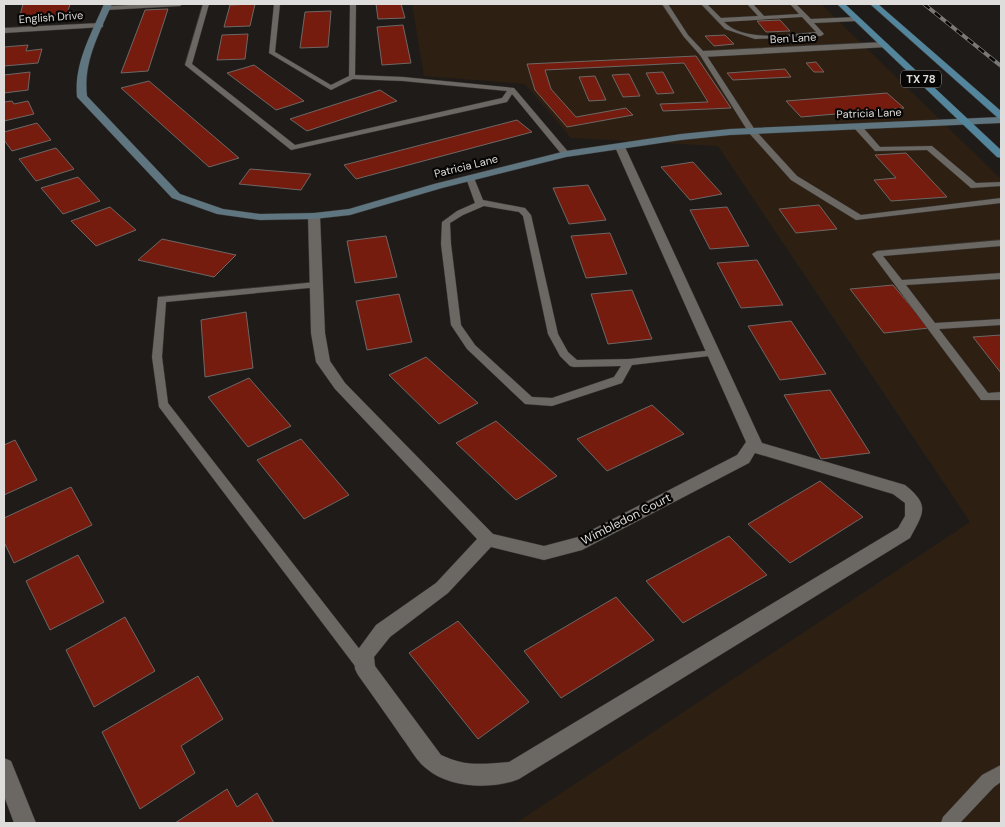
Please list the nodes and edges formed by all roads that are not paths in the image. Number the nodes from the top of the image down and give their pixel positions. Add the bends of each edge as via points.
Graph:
1 (180, 4) edge
2 (206, 4) edge
3 (277, 4) edge
4 (353, 4) edge
5 (665, 4) edge
6 (704, 4) edge
7 (750, 4) edge
8 (793, 4) edge
9 (841, 4) edge
10 (874, 4) edge
11 (108, 6) edge
12 (805, 15) junction
13 (763, 18) junction
14 (857, 19) junction
15 (720, 20) junction
16 (811, 21) junction
17 (100, 25) junction
18 (4, 31) edge
19 (885, 45) junction
20 (703, 54) junction
21 (352, 77) junction
22 (512, 89) junction
23 (1001, 118) edge
24 (967, 122) junction
25 (857, 126) junction
26 (752, 131) junction
27 (620, 147) junction
28 (566, 154) junction
29 (1001, 155) edge
30 (470, 178) junction
31 (1001, 184) edge
32 (1001, 201) edge
33 (480, 204) junction
34 (314, 216) junction
35 (1001, 243) edge
36 (1001, 276) edge
37 (900, 283) junction
38 (316, 284) junction
39 (1001, 322) edge
40 (932, 326) junction
41 (714, 353) junction
42 (629, 362) junction
43 (1001, 396) edge
44 (752, 446) junction
45 (488, 539) junction
46 (365, 669) junction
47 (4, 768) edge
48 (1001, 773) edge
49 (25, 823) edge
50 (949, 823) edge

1 - 11 lane
2 - 22 lane via 188,65 294,148 504,100
3 - 21 lane via 272,53 331,88
4 - 21 lane
5 - 20 lane via 686,36
6 - 15 lane
7 - 13 lane
8 - 12 lane
9 - 14 main road, TX 78
10 - 23 main road, TX 78
11 - 17 street, Patricia Lane
12 - 13 lane
12 - 16 lane
13 - 15 lane
14 - 16 lane
14 - 19 main road, TX 78
15 - 16 lane via 727,28 757,38 821,34
17 - 18 street, English Drive
17 - 34 street, Patricia Lane via 81,68 82,97 176,196 221,212 260,217
19 - 20 street, Ben Lane
19 - 24 main road, TX 78
20 - 26 lane
21 - 22 lane
22 - 28 lane
23 - 24 street, Patricia Lane
24 - 25 street, Patricia Lane
24 - 29 main road, TX 78
25 - 26 street, Patricia Lane
25 - 31 lane via 878,149 929,148 974,186
26 - 27 street, Patricia Lane via 681,137
26 - 32 lane via 794,178 859,218
27 - 28 street, Patricia Lane
27 - 41 street
28 - 30 street, Patricia Lane
30 - 33 lane
30 - 34 street, Patricia Lane via 350,212
33 - 42 lane via 522,210 527,215 553,334 564,354 574,364
33 - 42 lane via 446,222 456,325 471,346 529,401 552,402 618,380
34 - 38 street
35 - 37 lane via 877,254
36 - 37 lane
37 - 40 lane
38 - 45 street via 322,362 340,386
38 - 46 lane via 161,299 157,357 160,385 163,404
39 - 40 lane
40 - 43 lane via 985,398
41 - 42 lane
41 - 44 street via 754,443
44 - 45 street, Wimbledon Court via 743,458 582,543 544,553
44 - 46 street via 899,489 913,500 913,516 904,533 512,772 455,773 434,762
45 - 46 street via 442,588 372,642 364,655
47 - 49 street
48 - 50 lane via 988,781

